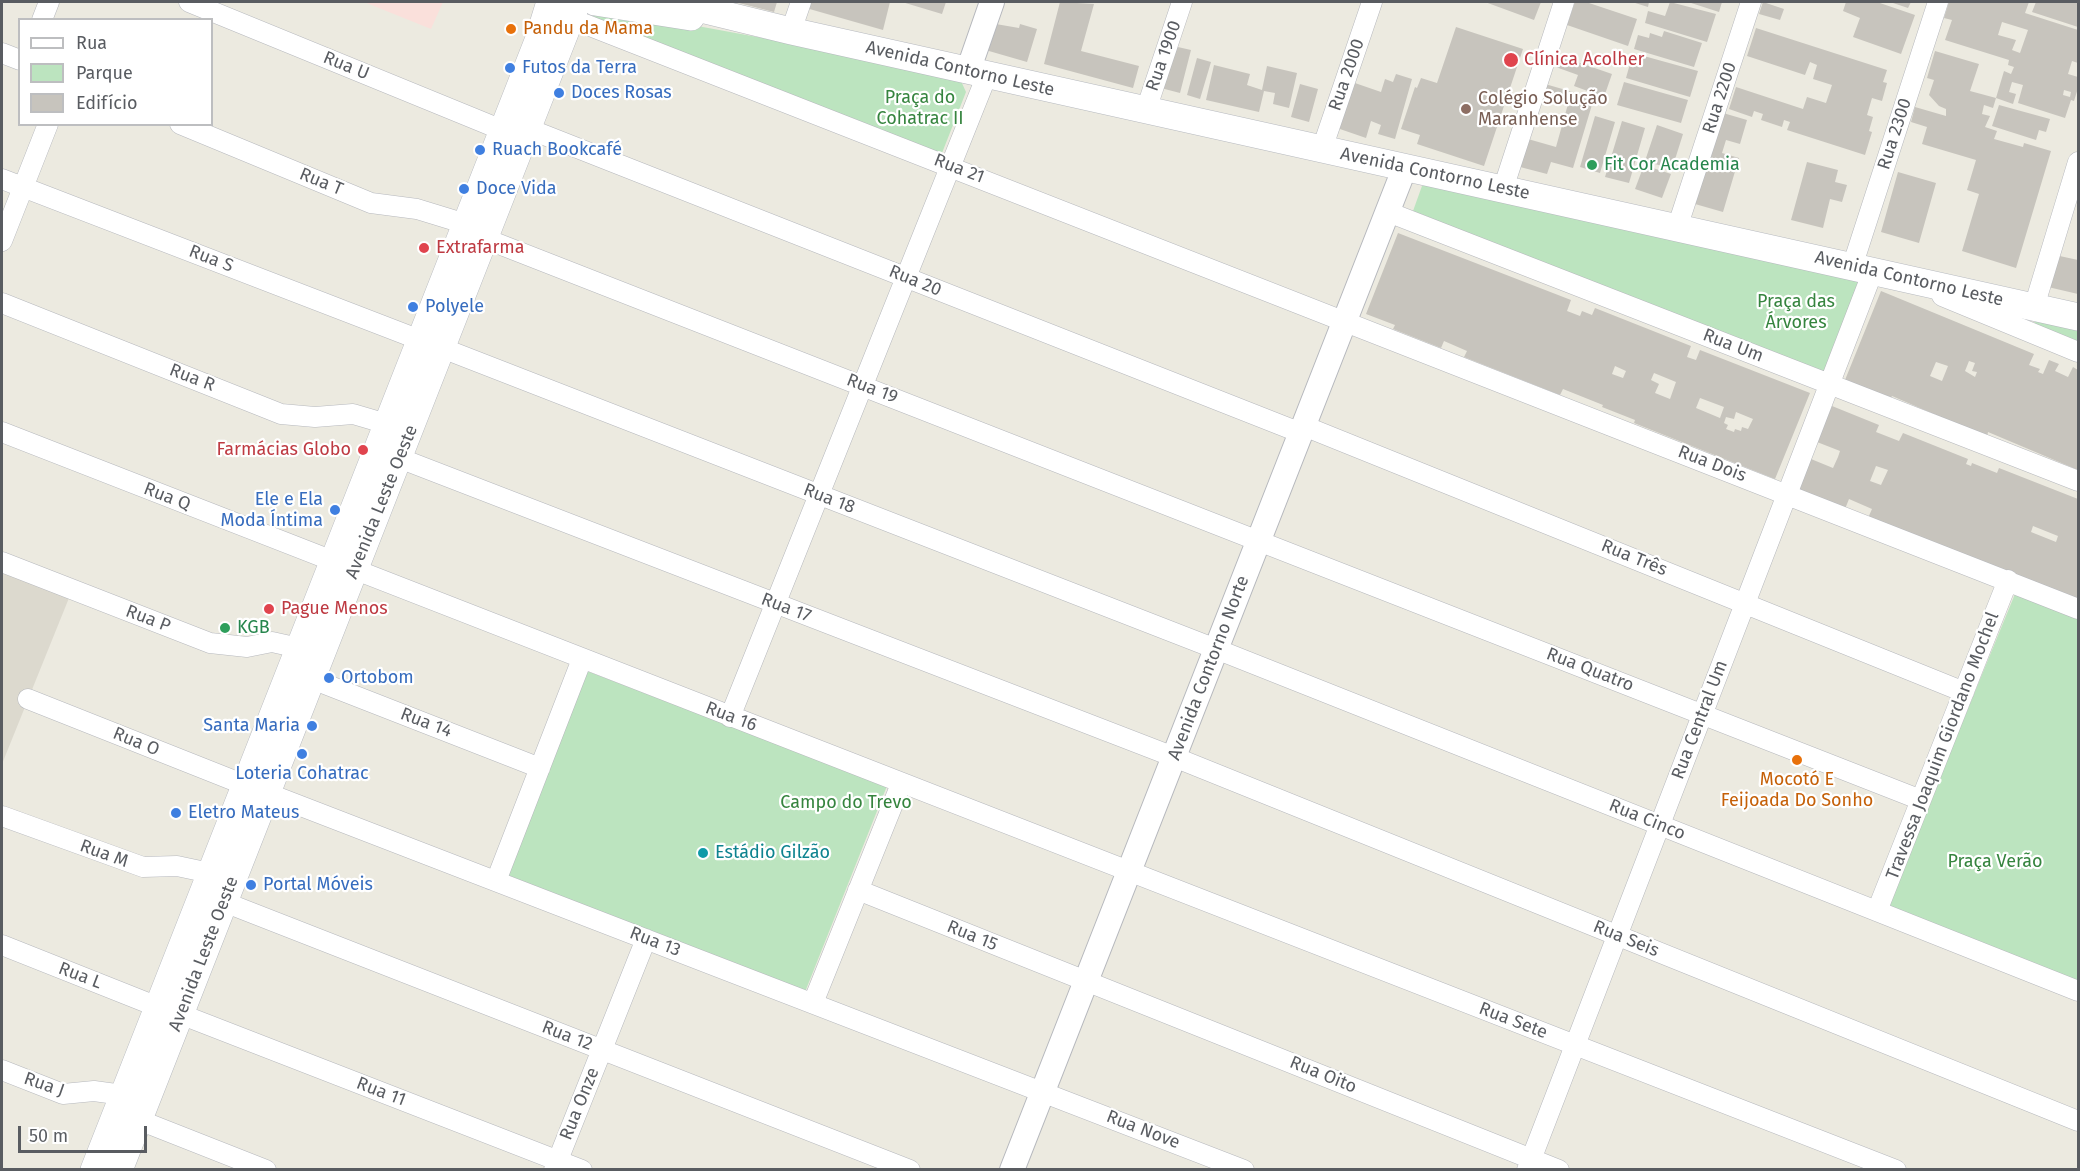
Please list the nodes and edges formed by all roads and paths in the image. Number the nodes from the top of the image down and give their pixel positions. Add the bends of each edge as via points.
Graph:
1 (49, 2) edge
2 (189, 2) edge
3 (525, 2) edge
4 (550, 2) edge
5 (595, 2) edge
6 (672, 2) edge
7 (801, 2) edge
8 (992, 2) edge
9 (1182, 2) edge
10 (1372, 2) edge
11 (1564, 2) edge
12 (1751, 2) edge
13 (1938, 2) edge
14 (575, 10) edge
15 (43, 18) edge
16 (791, 31) junction
17 (538, 41) junction
18 (2, 53) edge
19 (18, 59) edge
20 (978, 73) junction
21 (1146, 110) junction
22 (47, 126) edge
23 (185, 126) edge
24 (516, 130) junction
25 (1322, 149) junction
26 (2079, 162) edge
27 (951, 166) junction
28 (1405, 167) junction
29 (2, 179) edge
30 (23, 187) junction
31 (1503, 189) junction
32 (1388, 212) junction
33 (1677, 228) junction
34 (476, 231) junction
35 (2, 241) edge
36 (1874, 272) junction
37 (906, 277) junction
38 (2, 303) edge
39 (2034, 307) junction
40 (2079, 317) edge
41 (1345, 322) junction
42 (431, 344) junction
43 (2079, 352) edge
44 (1830, 384) junction
45 (863, 385) junction
46 (387, 424) junction
47 (1302, 430) junction
48 (2, 432) edge
49 (399, 458) junction
50 (2079, 481) edge
51 (1788, 494) junction
52 (819, 495) junction
53 (1259, 541) junction
54 (2, 562) edge
55 (344, 566) junction
56 (2008, 580) junction
57 (1746, 603) junction
58 (775, 604) junction
59 (2079, 609) edge
60 (299, 648) junction
61 (1216, 649) junction
62 (582, 659) junction
63 (312, 679) junction
64 (1964, 692) junction
65 (28, 699) dead end
66 (1703, 714) junction
67 (730, 717) junction
68 (1174, 757) junction
69 (540, 768) junction
70 (901, 784) junction
71 (256, 789) junction
72 (1921, 800) junction
73 (2, 816) edge
74 (1660, 825) junction
75 (1129, 872) junction
76 (210, 873) junction
77 (496, 881) junction
78 (858, 890) junction
79 (224, 902) junction
80 (1877, 911) junction
81 (1618, 935) junction
82 (646, 939) junction
83 (2, 945) edge
84 (1086, 981) junction
85 (2079, 990) edge
86 (813, 1003) junction
87 (169, 1010) junction
88 (1575, 1045) junction
89 (602, 1049) junction
90 (2, 1070) edge
91 (1043, 1091) junction
92 (123, 1095) junction
93 (139, 1120) junction
94 (2079, 1121) edge
95 (1530, 1164) edge
96 (556, 1165) edge
97 (94, 1170) edge
98 (119, 1170) edge
99 (266, 1170) edge
100 (582, 1170) edge
101 (910, 1170) edge
102 (1012, 1170) edge
103 (1244, 1170) edge
104 (1559, 1170) edge
105 (1896, 1170) edge

1 - 15 street
2 - 24 street, Rua U
3 - 17 main road via 540,18
4 - 17 main road, Avenida Leste Oeste
5 - 16 main road, Avenida Contorno Leste
6 - 16 main road, Avenida Contorno Leste
7 - 16 street
8 - 20 street
9 - 21 street, Rua 1900
10 - 25 street, Rua 2000
11 - 31 street
12 - 33 street, Rua 2200
13 - 36 street, Rua 2300
14 - 24 main road, Avenida Leste Oeste
14 - 27 street, Rua 21
16 - 20 main road, Avenida Contorno Leste
17 - 24 main road, Avenida Leste Oeste
18 - 19 street
20 - 21 main road, Avenida Contorno Leste
20 - 27 street
21 - 25 main road, Avenida Contorno Leste
22 - 30 street
23 - 34 street, Rua T via 371,203 417,209
24 - 34 main road, Avenida Leste Oeste
24 - 37 street, Rua 20
25 - 28 main road, Avenida Contorno Leste
26 - 39 street
27 - 37 street
27 - 41 street, Rua 21
28 - 31 main road, Avenida Contorno Leste
28 - 32 street, Avenida Contorno Norte
29 - 30 street, Rua S
30 - 35 street
30 - 42 street, Rua S
31 - 33 main road, Avenida Contorno Leste
32 - 41 street, Avenida Contorno Norte
32 - 44 street, Rua Um
33 - 36 main road, Avenida Contorno Leste
34 - 42 main road, Avenida Leste Oeste
34 - 45 street, Rua 19
36 - 39 main road, Avenida Contorno Leste
36 - 43 street
36 - 44 street, Rua Central Um
37 - 45 street
37 - 47 street, Rua 20
38 - 46 street, Rua R via 281,414 353,414
39 - 40 main road, Avenida Contorno Leste
41 - 47 street, Avenida Contorno Norte
41 - 51 street, Rua Dois
42 - 46 main road, Avenida Leste Oeste
42 - 49 main road, Avenida Leste Oeste
42 - 52 street, Rua 18
44 - 50 street, Rua Um
44 - 51 street, Rua Central Um
45 - 52 street
45 - 53 street, Rua 19
46 - 55 main road, Avenida Leste Oeste
47 - 53 street, Avenida Contorno Norte
47 - 57 street, Rua Três
48 - 55 street, Rua Q
49 - 55 main road, Avenida Leste Oeste
49 - 58 street, Rua 17
51 - 56 street, Rua Dois
51 - 57 street, Rua Central Um
52 - 58 street
52 - 61 street, Rua 18
53 - 61 street, Avenida Contorno Norte
53 - 66 street, Rua Quatro
54 - 60 street, Rua P via 210,643 247,647 272,642
55 - 60 main road, Avenida Leste Oeste
55 - 62 street, Rua 16
55 - 63 main road, Avenida Leste Oeste
56 - 59 street, Rua Dois
56 - 64 street, Travessa Joaquim Giordano Mochel
57 - 64 street, Rua Três
57 - 66 street, Rua Central Um
58 - 67 street
58 - 68 street, Rua 17
60 - 71 main road, Avenida Leste Oeste
61 - 68 street, Avenida Contorno Norte
61 - 74 street, Rua Cinco
62 - 67 street, Rua 16
62 - 69 street
63 - 69 street, Rua 14
63 - 71 main road, Avenida Leste Oeste
64 - 72 street, Travessa Joaquim Giordano Mochel
65 - 71 street, Rua O
66 - 72 street, Rua Quatro
66 - 74 street, Rua Central Um
67 - 70 street, Rua 16
68 - 75 street, Avenida Contorno Norte
68 - 81 street, Rua Seis
69 - 77 street
70 - 75 street, Rua 16
70 - 78 street
71 - 76 main road, Avenida Leste Oeste
71 - 77 street, Rua 13
71 - 79 main road, Avenida Leste Oeste
72 - 80 street, Travessa Joaquim Giordano Mochel
73 - 76 street, Rua M via 143,867 177,866
74 - 80 street, Rua Cinco
74 - 81 street, Rua Central Um
75 - 84 street, Avenida Contorno Norte
75 - 88 street, Rua Sete
76 - 87 main road, Avenida Leste Oeste
77 - 82 street, Rua 13
78 - 84 street, Rua 15
78 - 86 street
79 - 87 main road, Avenida Leste Oeste
79 - 89 street, Rua 12
80 - 85 street, Rua Cinco
81 - 88 street, Rua Central Um
81 - 94 street, Rua Seis
82 - 86 street, Rua 13
82 - 89 street, Rua Onze
83 - 87 street, Rua L
84 - 91 street, Avenida Contorno Norte
84 - 95 street, Rua Oito
86 - 91 street, Rua 13
87 - 92 main road, Avenida Leste Oeste
87 - 93 main road, Avenida Leste Oeste
87 - 96 street, Rua 11
88 - 95 street, Rua Central Um
88 - 105 street, Rua Sete
89 - 96 street, Rua Onze
89 - 101 street, Rua 12
90 - 92 street, Rua J via 63,1094 94,1091
91 - 102 street, Avenida Contorno Norte
91 - 103 street, Rua Nove
92 - 97 main road, Avenida Leste Oeste
93 - 98 main road, Avenida Leste Oeste
93 - 99 street
95 - 104 street, Rua Oito
96 - 100 street, Rua 11

